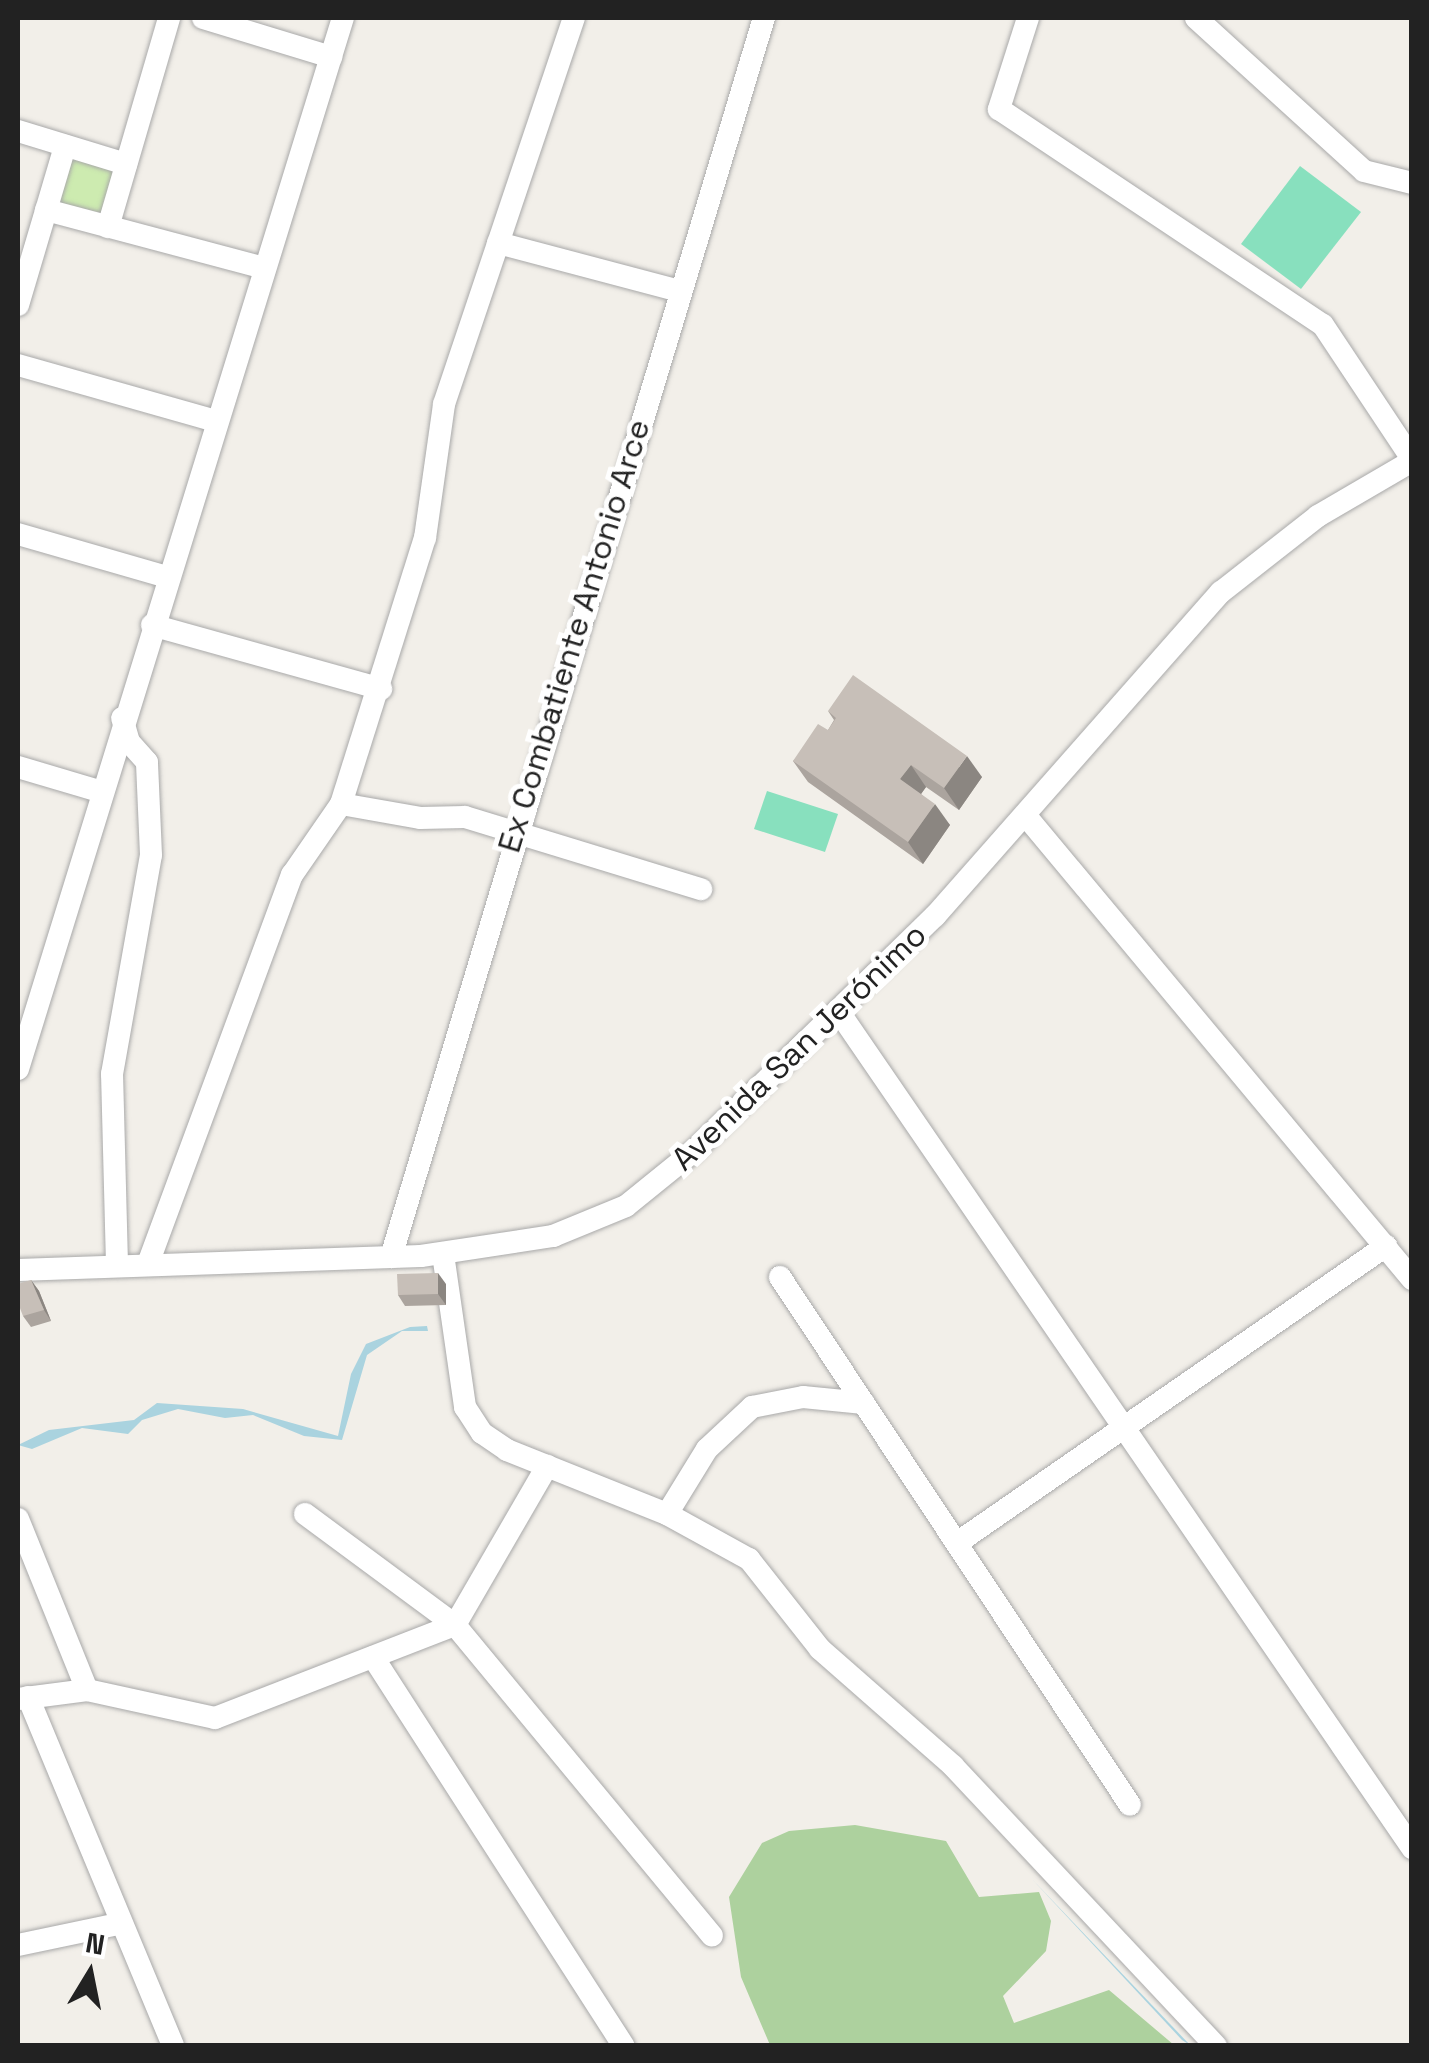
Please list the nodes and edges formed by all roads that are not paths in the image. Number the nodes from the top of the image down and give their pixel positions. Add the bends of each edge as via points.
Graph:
1 (169, 18) edge
2 (202, 18) edge
3 (343, 18) edge
4 (574, 18) edge
5 (764, 18) edge
6 (1028, 18) edge
7 (1196, 18) edge
8 (330, 57) junction
9 (18, 131) edge
10 (65, 146) junction
11 (126, 164) junction
12 (1412, 183) edge
13 (46, 210) junction
14 (108, 226) junction
15 (498, 243) junction
16 (264, 268) junction
17 (680, 291) junction
18 (18, 305) edge
19 (18, 365) edge
20 (216, 421) junction
21 (1412, 460) edge
22 (18, 535) edge
23 (167, 577) junction
24 (152, 625) junction
25 (380, 689) junction
26 (122, 718) junction
27 (18, 766) edge
28 (99, 791) junction
29 (342, 804) junction
30 (1026, 816) junction
31 (514, 831) junction
32 (701, 889) dead end
33 (25, 1008) edge
34 (839, 1012) junction
35 (18, 1069) edge
36 (1386, 1246) junction
37 (443, 1254) junction
38 (392, 1257) junction
39 (149, 1262) junction
40 (116, 1264) junction
41 (18, 1270) edge
42 (780, 1277) dead end
43 (1412, 1280) edge
44 (864, 1403) junction
45 (1124, 1430) junction
46 (547, 1466) junction
47 (305, 1514) dead end
48 (667, 1514) junction
49 (18, 1520) edge
50 (957, 1544) junction
51 (455, 1625) junction
52 (373, 1657) junction
53 (86, 1690) junction
54 (23, 1698) edge
55 (1130, 1805) dead end
56 (1407, 1832) edge
57 (122, 1922) junction
58 (712, 1936) dead end
59 (18, 1944) edge
60 (172, 2046) edge
61 (624, 2046) edge
62 (1216, 2046) edge

1 - 11 street
2 - 8 street
3 - 8 street
4 - 15 street
5 - 17 street, Ex Combatiente Antonio Arce
6 - 21 street via 1000,109 1323,326 1341,344
7 - 12 street via 1364,171
8 - 16 street
9 - 10 street
10 - 11 street
10 - 13 street
11 - 14 street
13 - 14 street
13 - 18 street
14 - 16 street
15 - 17 street
15 - 25 street via 444,404 425,538
16 - 20 street
17 - 31 street, Ex Combatiente Antonio Arce
19 - 20 street
20 - 23 street
21 - 30 street, Avenida San Jerónimo via 1318,516 1222,592
22 - 23 street
23 - 24 street
24 - 25 street
24 - 26 street
25 - 29 street
26 - 28 street
26 - 40 street via 130,742 148,762 151,855 112,1074
27 - 28 street
28 - 33 street
29 - 31 street via 420,818 465,816
29 - 39 street via 292,875
30 - 34 street, Avenida San Jerónimo
30 - 36 street
31 - 32 street
31 - 38 street, Ex Combatiente Antonio Arce
33 - 35 street
34 - 37 street, Avenida San Jerónimo via 626,1206 553,1236
34 - 45 street
36 - 43 street
36 - 45 street
37 - 38 street, Avenida San Jerónimo
37 - 46 street via 465,1406 482,1433
38 - 39 street, Avenida San Jerónimo
39 - 40 street, Avenida San Jerónimo
40 - 41 street, Avenida San Jerónimo
42 - 44 street
44 - 48 street via 804,1397 752,1407 707,1448
44 - 50 street
45 - 50 street
45 - 56 street
46 - 48 street
46 - 51 street
47 - 51 street
48 - 62 street via 749,1559 820,1649 954,1766
49 - 53 street
50 - 55 street
51 - 52 street
51 - 58 street
52 - 53 street via 215,1718
52 - 61 street
53 - 54 street
54 - 57 street
57 - 59 street
57 - 60 street

